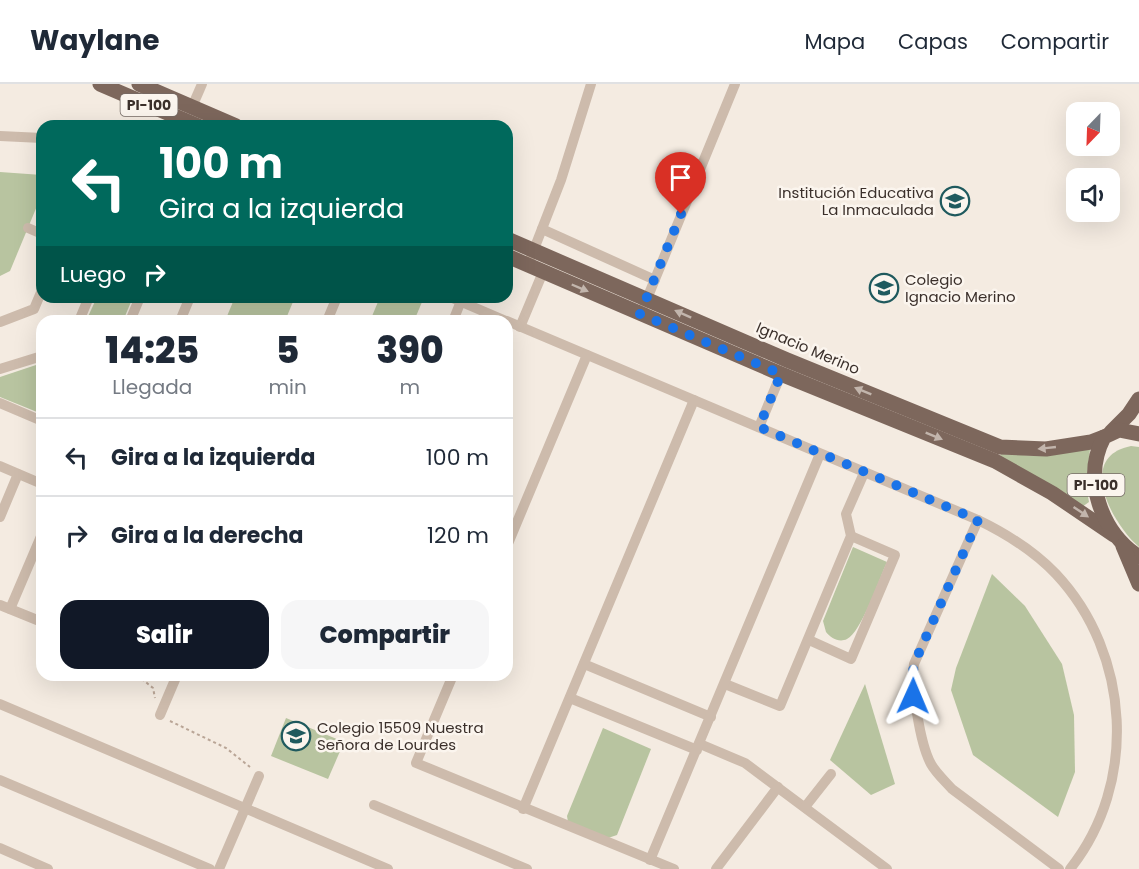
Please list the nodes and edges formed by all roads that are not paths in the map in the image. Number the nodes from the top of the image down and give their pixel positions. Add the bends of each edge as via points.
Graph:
1 (100, 84) edge
2 (139, 84) edge
3 (202, 84) edge
4 (591, 84) edge
5 (735, 84) edge
6 (192, 107) junction
7 (184, 120) edge
8 (222, 120) edge
9 (0, 136) edge
10 (36, 138) edge
11 (28, 228) dead end
12 (542, 229) junction
13 (36, 231) edge
14 (513, 244) edge
15 (513, 256) edge
16 (531, 258) junction
17 (543, 272) junction
18 (655, 280) junction
19 (647, 298) junction
20 (37, 303) edge
21 (463, 303) edge
22 (640, 314) junction
23 (492, 315) edge
24 (0, 322) edge
25 (513, 324) edge
26 (520, 327) junction
27 (587, 355) junction
28 (36, 358) edge
29 (0, 369) edge
30 (781, 374) junction
31 (1139, 399) edge
32 (694, 400) junction
33 (0, 403) edge
34 (36, 419) edge
35 (759, 427) junction
36 (1139, 434) edge
37 (1107, 435) junction
38 (820, 454) junction
39 (0, 466) edge
40 (864, 473) junction
41 (18, 474) junction
42 (36, 482) edge
43 (0, 516) edge
44 (978, 520) junction
45 (513, 532) edge
46 (851, 536) junction
47 (1118, 539) junction
48 (36, 546) edge
49 (1139, 557) edge
50 (1139, 584) edge
51 (5, 607) edge
52 (36, 620) edge
53 (809, 640) junction
54 (584, 664) junction
55 (175, 681) edge
56 (450, 681) edge
57 (725, 684) junction
58 (570, 698) junction
59 (0, 704) edge
60 (160, 716) road end
61 (711, 717) junction
62 (698, 747) junction
63 (831, 774) dead end
64 (260, 776) road end
65 (0, 780) edge
66 (778, 787) junction
67 (374, 805) dead end
68 (246, 807) junction
69 (805, 807) junction
70 (523, 808) junction
71 (0, 848) edge
72 (650, 860) junction
73 (48, 869) edge
74 (210, 869) edge
75 (219, 869) edge
76 (388, 869) edge
77 (527, 869) edge
78 (674, 869) edge
79 (716, 869) edge
80 (887, 869) edge
81 (1059, 869) edge
82 (1070, 869) edge

1 - 7 main road, PI-100
2 - 6 main road, PI-100
3 - 6 street
4 - 12 street
5 - 18 street
6 - 8 main road, PI-100
9 - 10 street
11 - 13 street
12 - 16 street
12 - 18 street
14 - 16 main road, Ignacio Merino / PI-100
15 - 16 main road, PI-100
16 - 17 main road, PI-100
16 - 19 main road, Ignacio Merino / PI-100
17 -> 22 main road, PI-100
17 - 26 street
18 - 19 street
19 - 22 street
37 -> 19 main road, Ignacio Merino / PI-100 via 1091,442 1046,449 1000,447
20 - 24 street via 34,309
21 - 23 street
22 - 30 main road, PI-100
25 - 26 street
26 - 27 street
27 - 32 street
27 - 45 street
28 - 29 street
30 - 35 street
30 -> 47 main road, PI-100 via 995,461 1043,487
31 - 37 main road
32 - 35 street
32 - 54 street
33 - 34 street
35 - 38 street
36 - 37 main road, PI-100 via 1126,430
37 - 47 main road, PI-100 via 1095,461 1096,491 1100,507
38 - 40 street
38 - 57 street
39 - 41 street
40 - 44 street
40 - 46 street via 846,514
41 - 42 street
41 - 43 street
44 - 81 street via 914,664 913,696 930,763 941,777
44 - 82 street via 1016,540 1058,576 1091,623 1109,674 1118,723 1113,777 1102,819
46 - 53 street
46 - 53 street via 895,555 851,658
47 - 49 main road, PI-100
47 - 50 main road, PI-100
48 - 51 street
51 - 52 street
53 - 57 street via 780,706
54 - 58 street
54 - 61 street
55 - 60 street
56 - 70 street via 416,763
57 - 61 street
58 - 62 street
58 - 70 street
59 - 68 street
61 - 62 street
62 - 66 street via 745,763
62 - 72 street
63 - 69 street
64 - 68 street
65 - 74 street
66 - 69 street
66 - 79 street
67 - 77 street
68 - 75 street
68 - 76 street
69 - 80 street
70 - 72 street
71 - 73 street
72 - 78 street

